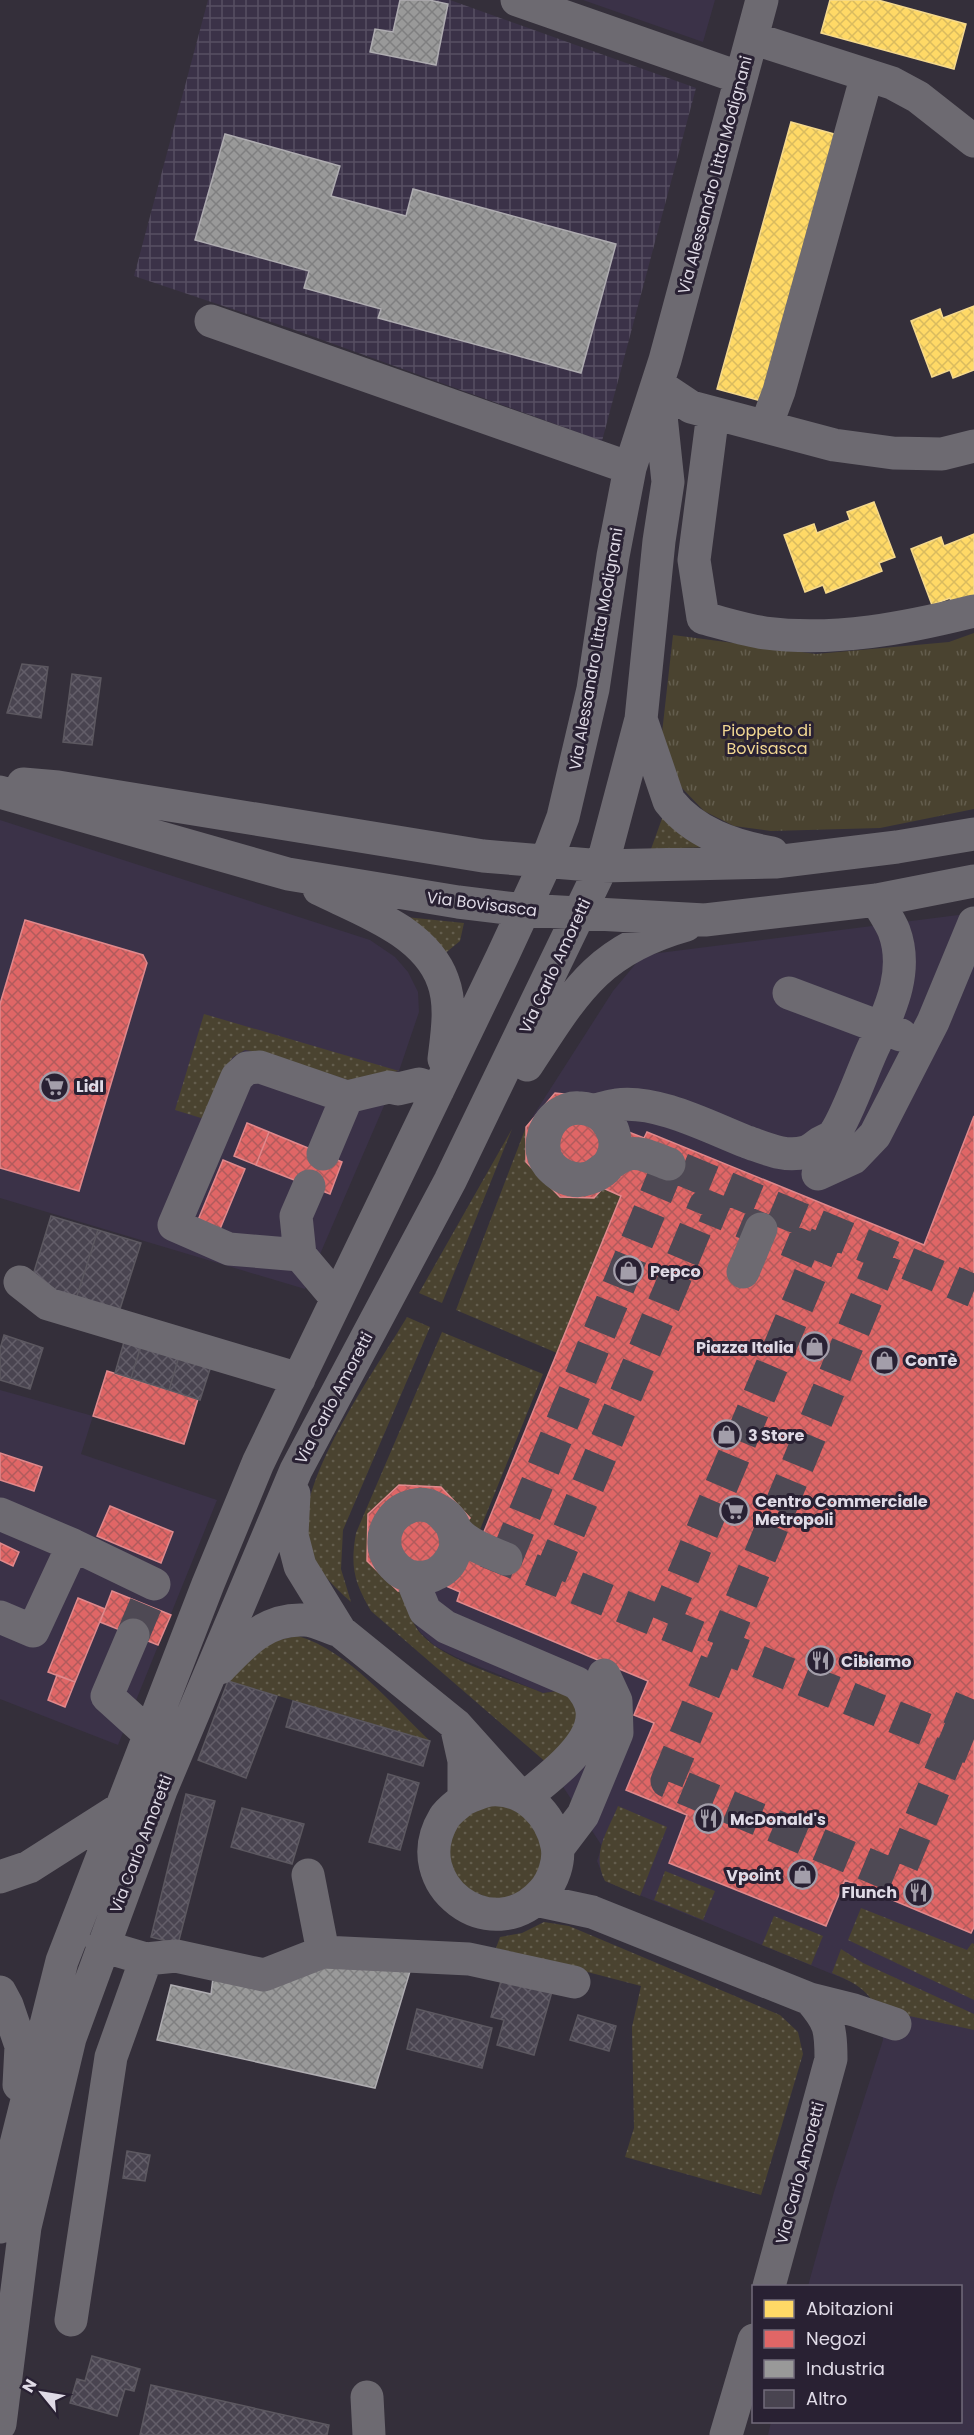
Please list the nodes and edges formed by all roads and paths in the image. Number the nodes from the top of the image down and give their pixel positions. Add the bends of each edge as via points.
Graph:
1 (517, 0) edge
2 (762, 0) edge
3 (752, 38) junction
4 (867, 75) junction
5 (741, 78) junction
6 (974, 141) edge
7 (212, 321) dead end
8 (658, 385) junction
9 (713, 413) junction
10 (766, 426) junction
11 (974, 446) edge
12 (630, 468) junction
13 (974, 611) edge
14 (641, 719) junction
15 (0, 782) edge
16 (0, 792) edge
17 (974, 834) edge
18 (808, 859) junction
19 (546, 862) junction
20 (602, 866) junction
21 (288, 873) junction
22 (974, 881) edge
23 (877, 900) junction
24 (524, 910) junction
25 (580, 914) junction
26 (705, 920) junction
27 (974, 923) edge
28 (789, 993) dead end
29 (882, 1028) junction
30 (922, 1043) junction
31 (439, 1087) junction
32 (347, 1097) junction
33 (582, 1109) junction
34 (323, 1154) dead end
35 (571, 1161) junction
36 (669, 1164) dead end
37 (818, 1174) dead end
38 (450, 1181) junction
39 (309, 1186) dead end
40 (761, 1229) dead end
41 (300, 1255) junction
42 (743, 1272) dead end
43 (20, 1282) dead end
44 (337, 1299) junction
45 (299, 1379) junction
46 (296, 1470) junction
47 (0, 1514) edge
48 (451, 1523) junction
49 (73, 1545) junction
50 (407, 1546) junction
51 (506, 1559) tunnel mouth
52 (208, 1584) junction
53 (0, 1617) edge
54 (340, 1631) junction
55 (133, 1635) tunnel mouth
56 (604, 1675) dead end
57 (208, 1681) junction
58 (456, 1725) junction
59 (149, 1734) junction
60 (521, 1796) junction
61 (464, 1799) junction
62 (120, 1809) junction
63 (556, 1860) junction
64 (308, 1875) dead end
65 (0, 1877) edge
66 (536, 1900) junction
67 (592, 1912) junction
68 (102, 1946) junction
69 (323, 1952) junction
70 (146, 1959) junction
71 (574, 1982) dead end
72 (0, 1992) edge
73 (810, 1999) junction
74 (70, 2038) junction
75 (111, 2057) junction
76 (831, 2059) junction
77 (15, 2148) junction
78 (0, 2227) edge
79 (769, 2285) edge
80 (71, 2320) dead end
81 (752, 2344) edge
82 (367, 2397) dead end
83 (0, 2424) edge
84 (369, 2435) edge
85 (726, 2435) edge

1 - 5 street
2 - 3 street, Via Alessandro Litta Modignani
3 - 4 street
3 - 5 street, Via Alessandro Litta Modignani
4 - 6 street via 918,97
4 - 10 street
5 - 8 street, Via Alessandro Litta Modignani
7 - 12 street
8 - 9 street via 691,407
8 - 12 street, Via Alessandro Litta Modignani
8 - 14 street, Via Alessandro Litta Modignani via 668,482
9 - 10 street
9 - 13 street via 694,560 703,618 765,633 846,636
10 - 11 street via 834,445 894,453 942,454
12 - 19 street, Via Alessandro Litta Modignani via 590,699 569,795
14 - 18 street via 669,801 682,815 734,844
14 - 20 street, Via Alessandro Litta Modignani
15 - 19 street via 57,787 483,856
16 - 21 street, Via Bovisasca
17 - 18 street
18 - 20 street via 729,865
19 - 20 street
19 - 24 street, Via Alessandro Litta Modignani
20 - 25 street, Via Carlo Amoretti
21 - 24 street, Via Bovisasca
21 - 31 street via 374,916 410,939 436,965 444,983 448,1020
22 - 23 street, Via Bovisasca
23 - 26 street, Via Bovisasca
23 - 29 street via 895,933 899,975 894,1001
24 - 25 street, Via Bovisasca
24 - 31 street, Via Carlo Amoretti
25 - 26 street, Via Bovisasca
25 - 38 street, Via Carlo Amoretti
26 - 38 street via 665,931 624,949 596,971 546,1036
27 - 30 street
28 - 29 street
29 - 30 street
29 - 33 street via 834,1135 805,1152 778,1153 648,1106
30 - 37 street via 875,1135 853,1158
31 - 32 street via 389,1087
31 - 44 street, Via Carlo Amoretti
32 - 34 street
32 - 41 street via 260,1067 247,1068 237,1077 174,1225 229,1249
33 - 35 street via 551,1120
33 - 35 street via 610,1124
35 - 36 street via 631,1153
38 - 46 street, Via Carlo Amoretti
39 - 41 street via 296,1216
40 - 42 street
41 - 44 street
43 - 45 street via 48,1304
44 - 45 street, Via Carlo Amoretti
45 - 52 street, Via Carlo Amoretti via 258,1463
46 - 54 street via 292,1535 300,1566
46 - 57 street, Via Carlo Amoretti
47 - 49 street
48 - 50 street via 430,1506
48 - 50 street via 456,1551
48 - 51 street via 473,1544
49 - 52 street via 150,1594
49 - 53 street via 33,1631
50 - 60 street via 424,1611 446,1627 577,1683 588,1695 591,1722 578,1750
52 - 59 street, Via Carlo Amoretti
54 - 57 street via 305,1620 275,1623 250,1637
54 - 58 street
55 - 59 street via 107,1696
56 - 63 street via 616,1701 617,1733 583,1815
57 - 68 street, Via Carlo Amoretti via 161,1790
58 - 60 street
58 - 61 street via 464,1761
59 - 62 street, Via Carlo Amoretti
60 - 61 street via 490,1790
60 - 63 street via 538,1807 552,1826
61 - 66 street via 445,1816 434,1840 434,1866 445,1890 464,1907 488,1915 514,1912
62 - 65 street, Via Carlo Amoretti via 28,1867
62 - 77 street, Via Carlo Amoretti via 62,1961
63 - 66 street via 548,1887
63 - 67 street
64 - 69 street
66 - 67 street
67 - 73 street
68 - 70 street
68 - 74 street, Via Carlo Amoretti
69 - 70 street via 264,1976 176,1956
69 - 71 street via 469,1959
70 - 75 street
72 - 77 street, Via Carlo Amoretti via 21,2046
73 - 76 street, Via Carlo Amoretti via 831,2029
73 - 76 street via 895,2024 857,2037
74 - 75 street
74 - 83 street, Via Carlo Amoretti via 25,2227
75 - 80 street
76 - 79 street, Via Carlo Amoretti
77 - 78 street, Via Carlo Amoretti
81 - 85 street
82 - 84 street

